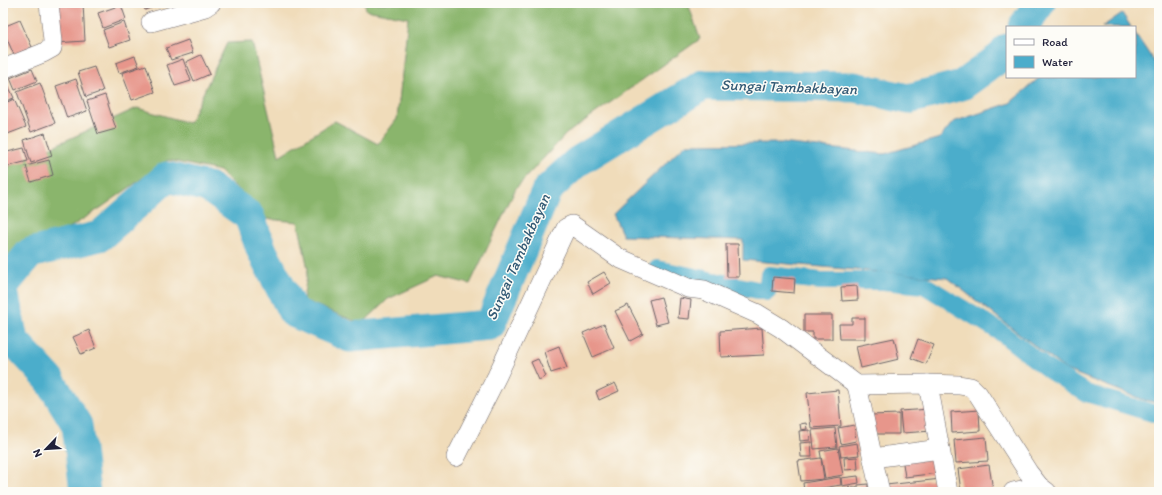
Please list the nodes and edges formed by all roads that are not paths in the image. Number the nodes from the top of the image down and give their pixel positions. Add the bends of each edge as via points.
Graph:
1 (49, 3) edge
2 (211, 3) edge
3 (151, 22) dead end
4 (3, 69) edge
5 (928, 384) junction
6 (857, 385) junction
7 (940, 449) junction
8 (456, 457) dead end
9 (873, 458) junction
10 (1043, 489) edge
11 (880, 492) edge
12 (948, 492) edge
13 (1013, 492) edge

1 - 4 street via 52,48
2 - 3 street via 205,7
5 - 6 street
5 - 7 street
5 - 10 street via 971,387 1028,472
6 - 8 street via 781,328 758,314 704,290 688,288 619,258 572,224 566,228
6 - 9 street
7 - 9 street
7 - 12 street
9 - 11 street
10 - 13 street

